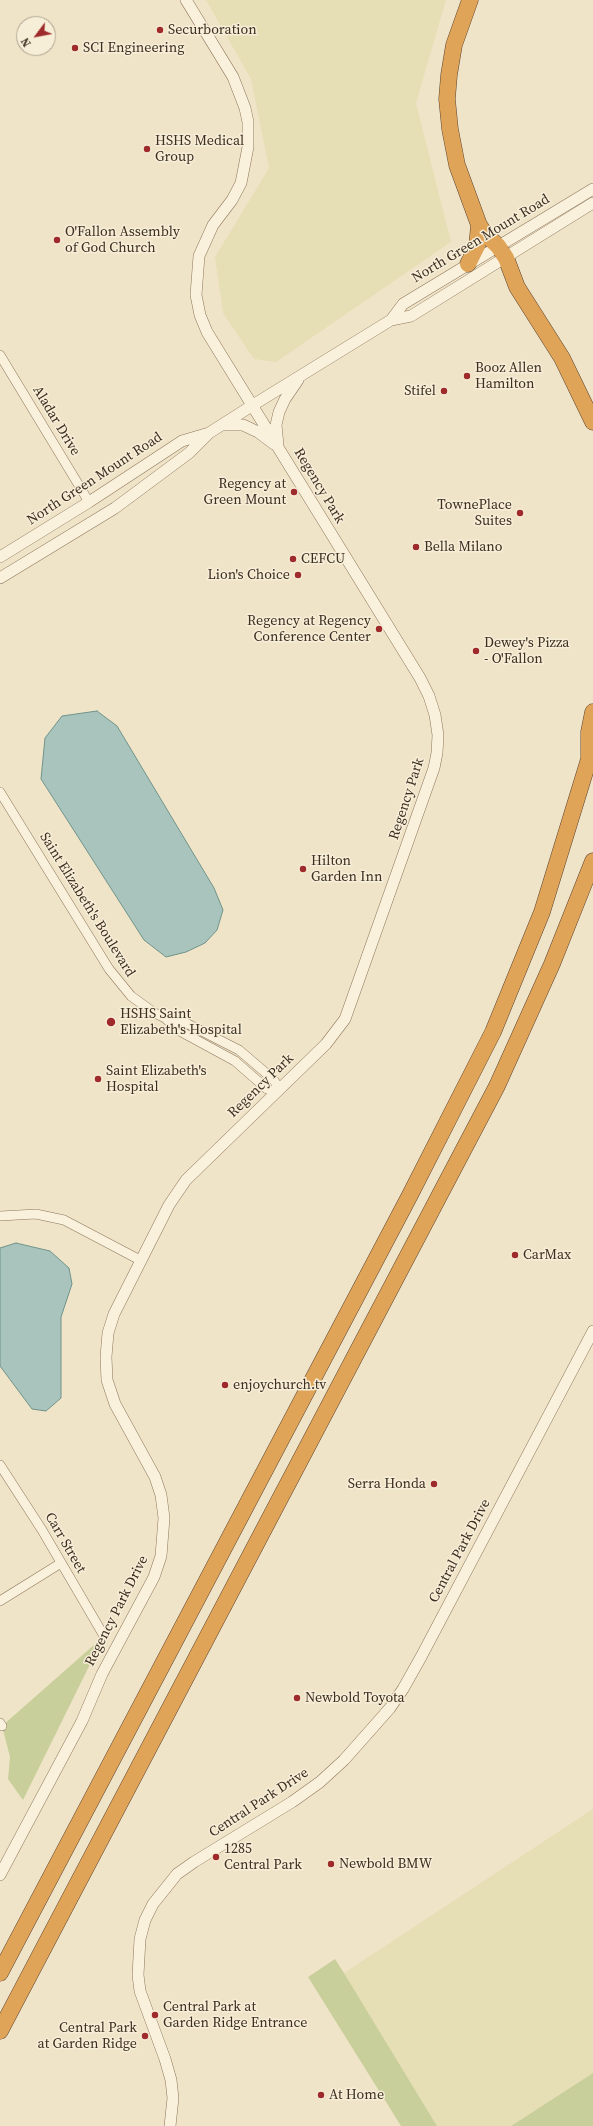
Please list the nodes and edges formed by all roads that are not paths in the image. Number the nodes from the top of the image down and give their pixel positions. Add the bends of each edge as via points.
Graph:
1 (186, 0) edge
2 (470, 0) edge
3 (593, 190) edge
4 (593, 203) edge
5 (479, 225) junction
6 (502, 252) junction
7 (468, 264) junction
8 (391, 320) junction
9 (0, 355) edge
10 (300, 376) junction
11 (252, 405) junction
12 (593, 422) edge
13 (222, 425) junction
14 (209, 433) junction
15 (279, 448) junction
16 (89, 502) junction
17 (0, 556) edge
18 (0, 578) edge
19 (593, 712) edge
20 (591, 751) edge
21 (0, 792) edge
22 (593, 861) edge
23 (277, 1092) junction
24 (0, 1216) edge
25 (140, 1260) junction
26 (593, 1331) edge
27 (0, 1465) edge
28 (61, 1563) junction
29 (0, 1601) edge
30 (104, 1636) dead end
31 (0, 1875) edge
32 (0, 1973) edge
33 (0, 2031) edge
34 (170, 2126) edge

1 - 11 street, Regency Park via 233,77 248,122 248,147 241,183 205,240 199,256 196,295 207,332
2 - 5 highway via 454,45 447,99 457,165
3 - 6 street, North Green Mount Road
4 - 6 street, North Green Mount Road
5 - 6 highway
5 - 7 highway via 477,246
6 - 7 street, North Green Mount Road
6 - 8 street, North Green Mount Road via 411,316
6 - 12 highway via 517,287 562,358
7 - 8 street, North Green Mount Road via 403,304
8 - 10 street, North Green Mount Road
9 - 16 street, Aladar Drive
10 - 11 street, North Green Mount Road
10 - 15 street via 279,413 276,425
11 - 13 street, North Green Mount Road
11 - 15 street, Regency Park
13 - 14 street, North Green Mount Road
13 - 15 street via 243,425 258,432
14 - 16 street, North Green Mount Road via 182,441
14 - 18 street, North Green Mount Road via 190,453 126,500
15 - 23 street, Regency Park via 420,678 429,696 438,735 434,768 352,1004 333,1037
16 - 17 street, North Green Mount Road
19 - 20 highway via 589,732
20 - 32 highway via 542,912 489,1039 421,1174
21 - 23 street, Saint Elizabeth's Boulevard via 112,974 131,996 143,1006 166,1018 182,1021 239,1050 273,1079 277,1085
22 - 33 highway via 552,964 497,1086
23 - 25 street, Regency Park via 186,1180 169,1205
24 - 25 street via 36,1214 64,1220
25 - 31 street, Regency Park Drive via 121,1297 108,1332 107,1380 115,1404 152,1471 161,1495 164,1518 161,1556 154,1577 102,1674 82,1721
26 - 34 street, Central Park Drive via 421,1657 390,1708 344,1760 320,1782 177,1874 153,1904 145,1920 140,1940 138,1975 140,1991 171,2080 173,2098
27 - 28 street, Carr Street
28 - 29 street
28 - 30 street, Carr Street

